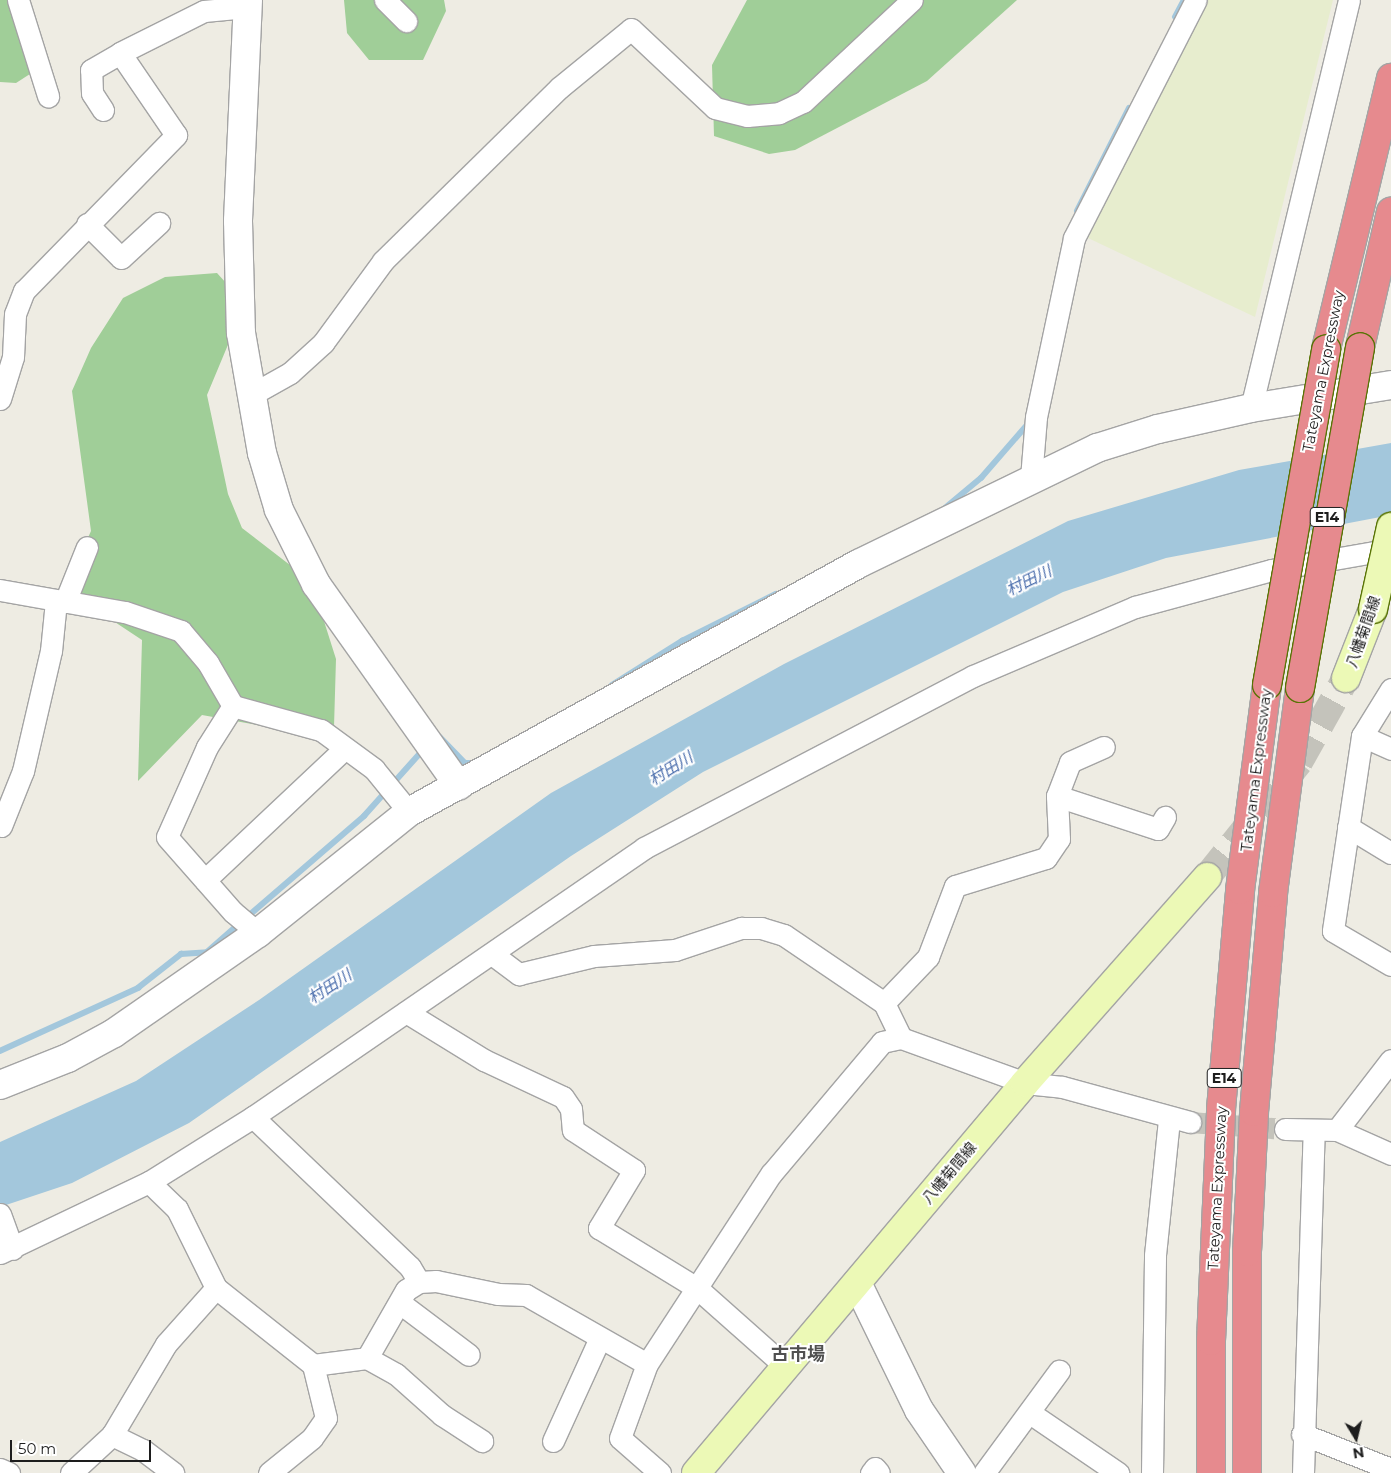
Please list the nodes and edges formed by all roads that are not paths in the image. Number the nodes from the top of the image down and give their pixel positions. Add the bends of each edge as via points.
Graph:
1 (18, 0) edge
2 (385, 0) edge
3 (912, 0) edge
4 (1196, 0) edge
5 (1342, 3) edge
6 (247, 4) edge
7 (406, 21) dead end
8 (120, 53) junction
9 (1391, 78) edge
10 (48, 96) dead end
11 (103, 110) dead end
12 (1391, 212) edge
13 (159, 223) dead end
14 (87, 224) junction
15 (1391, 385) edge
16 (249, 396) junction
17 (0, 399) edge
18 (1251, 408) junction
19 (1031, 478) junction
20 (1391, 527) edge
21 (87, 547) dead end
22 (1391, 548) edge
23 (0, 590) edge
24 (61, 601) junction
25 (1346, 678) tunnel mouth
26 (1391, 689) edge
27 (233, 706) junction
28 (1362, 736) junction
29 (1104, 747) dead end
30 (345, 748) junction
31 (1391, 749) edge
32 (459, 786) junction
33 (1057, 796) junction
34 (409, 812) junction
35 (1165, 818) dead end
36 (1, 826) edge
37 (1348, 827) junction
38 (1391, 853) edge
39 (1207, 877) tunnel mouth
40 (205, 880) junction
41 (258, 933) junction
42 (492, 954) junction
43 (1391, 965) edge
44 (884, 1003) junction
45 (406, 1012) junction
46 (901, 1038) junction
47 (1391, 1060) edge
48 (1025, 1083) junction
49 (0, 1085) edge
50 (253, 1117) junction
51 (1169, 1119) junction
52 (1190, 1122) tunnel mouth
53 (1285, 1129) tunnel mouth
54 (1314, 1130) junction
55 (1337, 1130) junction
56 (1391, 1154) edge
57 (150, 1182) junction
58 (0, 1214) edge
59 (6, 1251) edge
60 (419, 1282) junction
61 (857, 1283) junction
62 (216, 1288) junction
63 (697, 1288) junction
64 (400, 1303) junction
65 (600, 1338) junction
66 (469, 1355) dead end
67 (367, 1358) junction
68 (647, 1364) junction
69 (313, 1365) junction
70 (786, 1367) junction
71 (1059, 1371) dead end
72 (1030, 1413) junction
73 (1302, 1434) junction
74 (112, 1436) junction
75 (482, 1441) dead end
76 (552, 1441) dead end
77 (0, 1469) edge
78 (1391, 1469) edge
79 (9, 1473) edge
80 (71, 1473) edge
81 (173, 1473) edge
82 (269, 1473) edge
83 (660, 1473) edge
84 (696, 1473) edge
85 (871, 1473) edge
86 (879, 1473) edge
87 (962, 1473) edge
88 (984, 1473) edge
89 (1118, 1473) edge
90 (1152, 1473) edge
91 (1211, 1473) edge
92 (1247, 1473) edge
93 (1302, 1473) edge

1 - 10 street
2 - 7 street
3 - 16 street via 803,102 779,113 747,116 715,108 631,28 559,88 383,261 323,343 290,373
4 - 19 street via 1074,238 1036,417
5 - 18 street
6 - 8 street via 204,11
6 - 16 street via 238,221 241,333
8 - 11 street via 92,70 92,93
8 - 14 street via 176,135
9 - 91 highway, Tateyama Expressway / E14, bridge via 1326,349 1267,685 1240,890 1221,1109 1211,1341
12 - 92 highway, E14, bridge via 1360,347 1300,688 1273,893 1254,1112 1246,1252
13 - 14 street via 121,258
14 - 17 street via 24,291 15,314 12,357
15 - 18 street
16 - 32 street via 279,510 297,551 346,628
18 - 19 street via 1140,434
19 - 32 street via 858,564
20 - 25 main road, 八幡菊間線, bridge via 1373,609
21 - 24 street
22 - 42 street via 1253,575 1135,606 1048,641 814,756 644,848
23 - 24 street
24 - 27 street via 126,612 181,630 208,663
24 - 36 street via 23,771
26 - 28 street
27 - 30 street via 322,730
27 - 40 street via 207,747 168,836
28 - 31 street
28 - 37 street
29 - 33 street via 1070,762
30 - 34 street via 374,769
30 - 40 street
32 - 34 street
33 - 35 street via 1158,829
33 - 44 street via 1059,839 1046,858 954,886 928,957
34 - 41 street
37 - 38 street
37 - 43 street via 1332,931
39 - 48 main road, 八幡菊間線
40 - 41 street
41 - 49 street via 114,1033 68,1058
42 - 44 street via 519,974 594,956 676,950 741,928 761,928 784,935
42 - 45 street
44 - 46 street
45 - 50 street
45 - 63 street via 484,1060 564,1097 571,1109 573,1130 634,1170 600,1228
46 - 48 street
46 - 63 street via 882,1042 771,1174
47 - 55 street
48 - 51 street via 1062,1087
48 - 61 main road, 八幡菊間線
50 - 57 street
50 - 60 street via 410,1268
51 - 52 street
51 - 90 street via 1155,1255
53 - 54 street
54 - 55 street
54 - 73 street
55 - 56 street
57 - 59 street
57 - 62 street via 177,1210
58 - 59 street
60 - 64 street via 406,1290
60 - 65 street via 449,1282 487,1293 526,1295
61 - 70 main road, 八幡菊間線
61 - 87 street via 919,1410
62 - 69 street
62 - 74 street via 193,1309 166,1344
63 - 68 street
63 - 70 street
64 - 66 street
64 - 67 street
65 - 68 street
65 - 76 street
67 - 69 street
67 - 75 street via 396,1374 442,1414
68 - 83 street via 620,1438
69 - 82 street via 326,1418 312,1438
70 - 84 main road, 八幡菊間線
71 - 72 street
72 - 88 street
72 - 89 street
73 - 78 street
73 - 93 street
74 - 80 street
74 - 81 street via 143,1450
77 - 79 street
85 - 86 street via 875,1468

